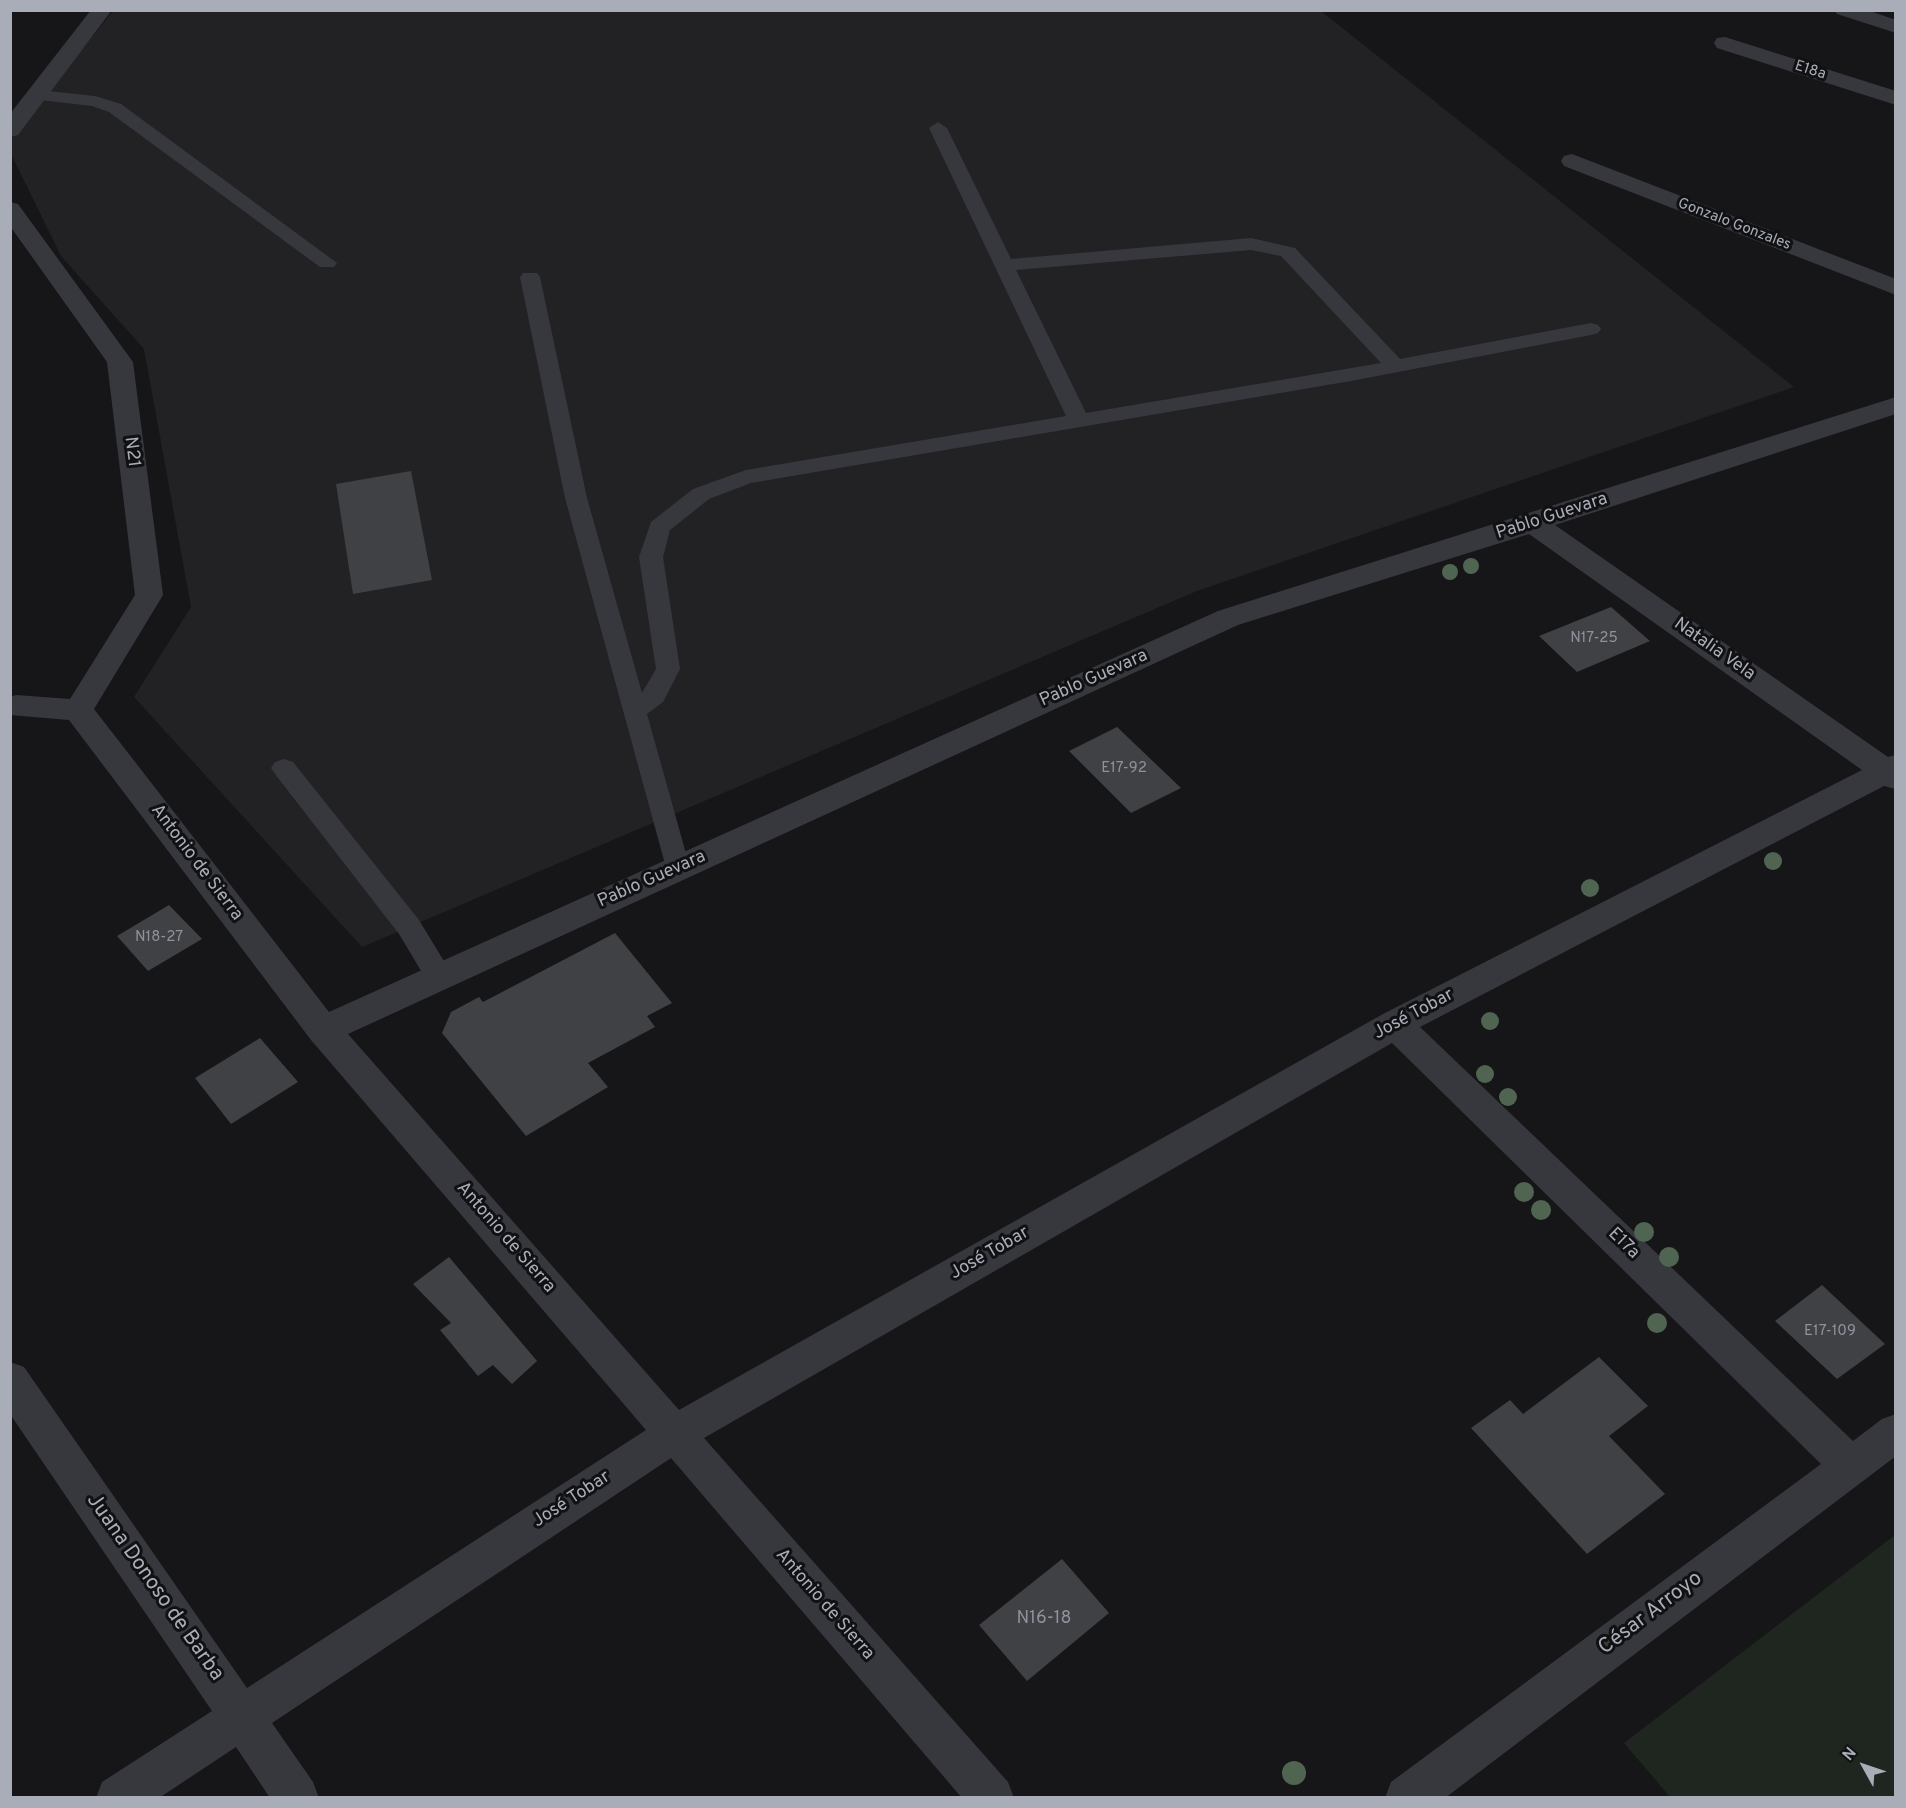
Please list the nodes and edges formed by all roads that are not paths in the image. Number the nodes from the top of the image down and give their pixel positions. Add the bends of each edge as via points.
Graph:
1 (102, 10) edge
2 (1844, 10) edge
3 (1896, 27) edge
4 (1725, 43) dead end
5 (38, 95) junction
6 (1896, 98) edge
7 (938, 128) dead end
8 (10, 130) edge
9 (1572, 162) dead end
10 (10, 209) edge
11 (327, 262) dead end
12 (1005, 265) junction
13 (530, 277) dead end
14 (1896, 288) edge
15 (1591, 329) dead end
16 (1395, 366) junction
17 (1896, 405) edge
18 (1079, 421) junction
19 (1533, 523) junction
20 (12, 703) edge
21 (78, 710) junction
22 (635, 711) junction
23 (284, 768) dead end
24 (1892, 771) edge
25 (677, 868) junction
26 (439, 976) junction
27 (1395, 1024) junction
28 (323, 1030) junction
29 (10, 1380) edge
30 (1896, 1432) edge
31 (675, 1433) junction
32 (1850, 1465) junction
33 (243, 1716) junction
34 (118, 1797) edge
35 (297, 1797) edge
36 (992, 1797) edge
37 (1407, 1797) edge

1 - 5 street
2 - 3 street
4 - 6 street, E18a
5 - 8 street
5 - 11 lane via 94,101 115,108
7 - 12 lane
9 - 14 street, Gonzalo Gonzales
10 - 21 street, N21 via 120,362 149,595
12 - 16 lane via 1251,243 1268,246 1288,252
12 - 18 lane
13 - 22 lane via 576,498
15 - 16 lane
16 - 18 lane
17 - 19 street, Pablo Guevara
18 - 22 lane via 746,477 701,494 658,527 651,557 668,669 654,696
19 - 24 street, Natalia Vela
19 - 25 street, Pablo Guevara via 1228,618
20 - 21 street
21 - 28 street, Antonio de Sierra
22 - 25 lane
23 - 26 lane via 409,927
24 - 27 street, José Tobar
25 - 26 street, Pablo Guevara
26 - 28 street, Pablo Guevara
27 - 31 street, José Tobar
27 - 32 street, E17a
28 - 31 street, Antonio de Sierra
29 - 33 street, Juana Donoso de Barba
30 - 32 street, César Arroyo
31 - 33 street, José Tobar
31 - 36 street, Antonio de Sierra
32 - 37 street, César Arroyo
33 - 34 street, José Tobar
33 - 35 street, Juana Donoso de Barba

